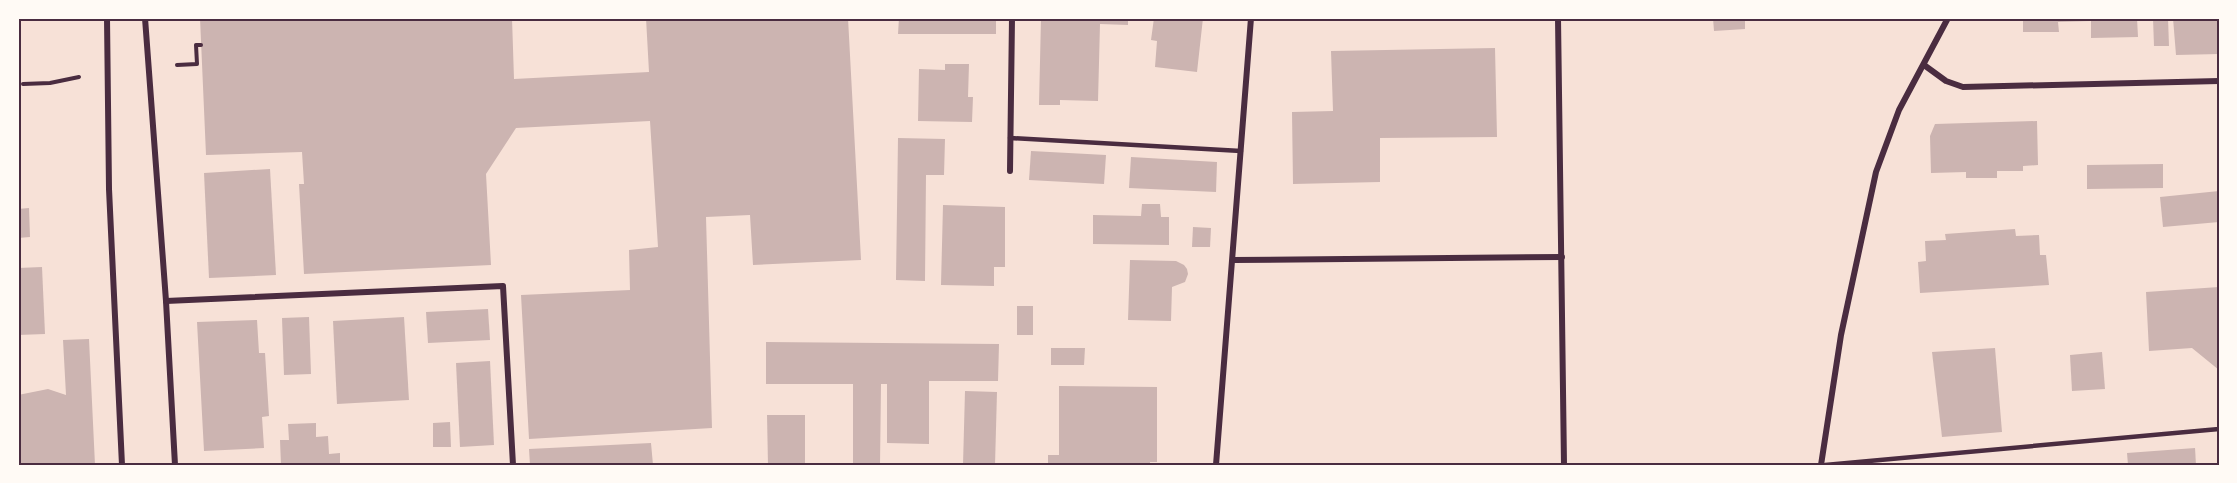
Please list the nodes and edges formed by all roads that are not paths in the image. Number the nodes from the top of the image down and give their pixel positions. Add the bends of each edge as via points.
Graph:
1 (107, 18) edge
2 (145, 18) edge
3 (1012, 18) edge
4 (1251, 18) edge
5 (1558, 18) edge
6 (1948, 18) edge
7 (1924, 65) junction
8 (2219, 81) edge
9 (1010, 138) junction
10 (1241, 151) junction
11 (1010, 171) dead end
12 (1562, 256) junction
13 (1233, 260) junction
14 (166, 301) junction
15 (2219, 429) edge
16 (122, 465) edge
17 (175, 465) edge
18 (513, 465) edge
19 (1216, 465) edge
20 (1564, 465) edge
21 (1823, 465) edge

1 - 16 street via 109,189
2 - 14 street
3 - 9 street
4 - 10 street
5 - 12 street
6 - 7 street
7 - 8 street via 1951,84 1963,87
7 - 21 street via 1890,131 1867,206 1841,335
9 - 10 lane
9 - 11 street
10 - 13 street
12 - 13 street
12 - 20 street
13 - 19 street
14 - 17 street
14 - 18 street via 503,286
15 - 21 lane

